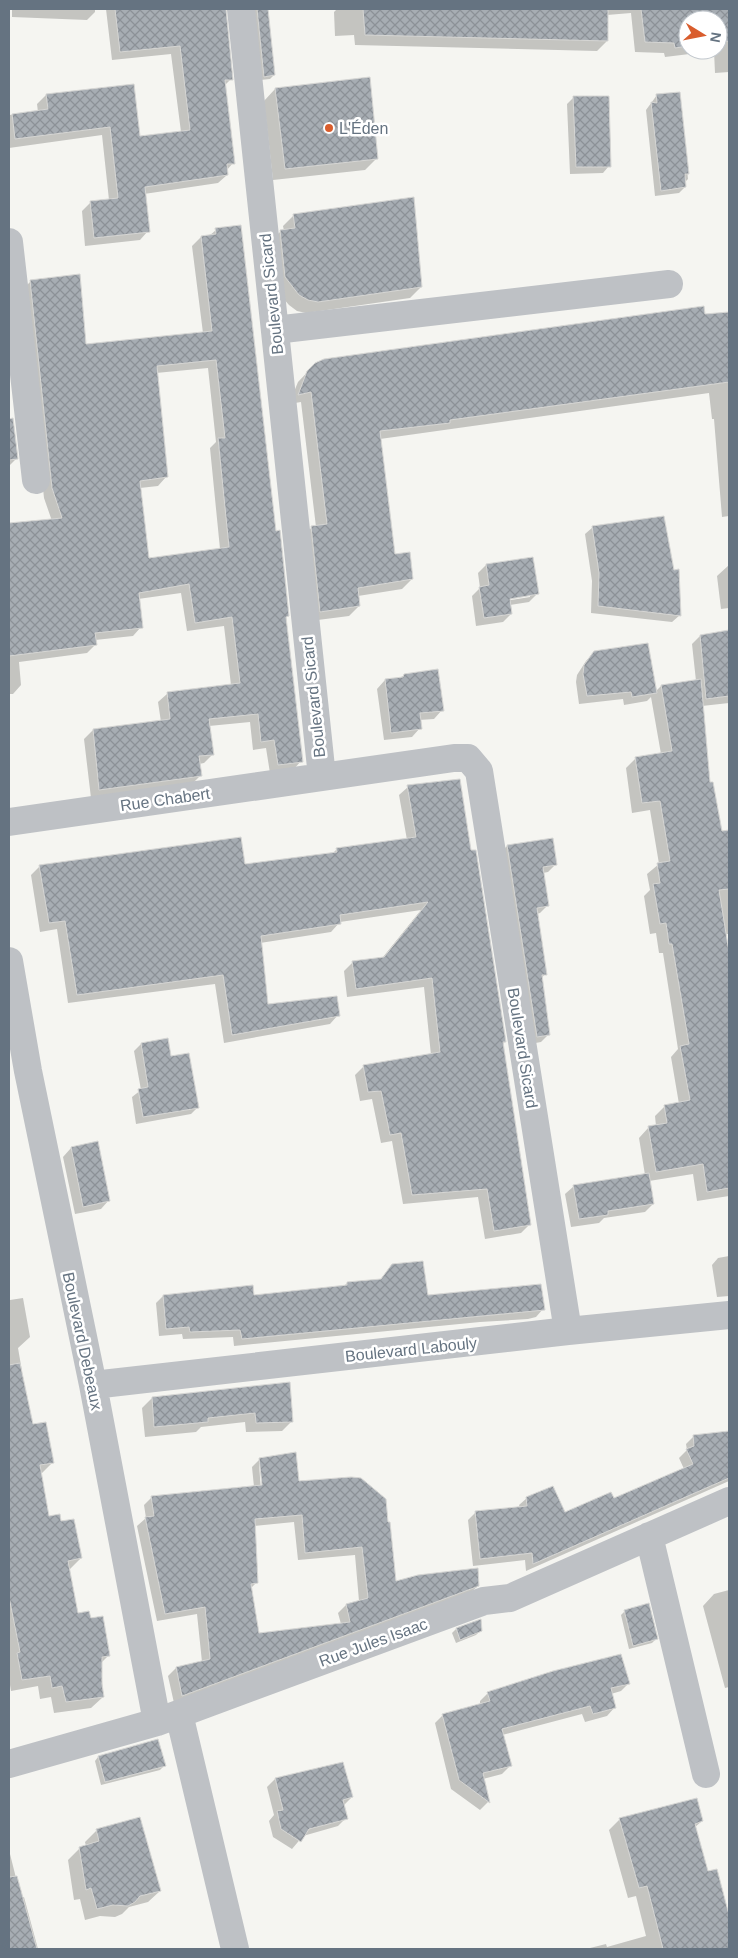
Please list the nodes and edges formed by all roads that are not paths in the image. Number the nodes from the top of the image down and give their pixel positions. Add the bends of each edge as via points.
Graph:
1 (241, 9) edge
2 (9, 242) edge
3 (669, 284) dead end
4 (274, 330) junction
5 (17, 400) edge
6 (36, 480) dead end
7 (322, 777) junction
8 (9, 822) edge
9 (9, 961) edge
10 (18, 1073) edge
11 (729, 1315) edge
12 (568, 1331) junction
13 (93, 1385) junction
14 (729, 1500) edge
15 (649, 1536) junction
16 (168, 1718) junction
17 (9, 1764) edge
18 (706, 1774) dead end
19 (234, 1949) edge

1 - 4 street, Boulevard Sicard
2 - 5 street
3 - 4 street
4 - 7 street, Boulevard Sicard
5 - 6 street
7 - 8 street, Rue Chabert
7 - 12 street, Boulevard Sicard via 454,758 468,758 479,771
9 - 10 street, Boulevard Debeaux
10 - 13 street, Boulevard Debeaux
11 - 12 street, Boulevard Labouly
12 - 13 street, Boulevard Labouly
13 - 16 street, Boulevard Debeaux
14 - 15 street, Rue Jules Isaac
15 - 16 street, Rue Jules Isaac via 510,1598 484,1602
15 - 18 street
16 - 17 street, Rue Jules Isaac
16 - 19 street, Boulevard Debeaux

